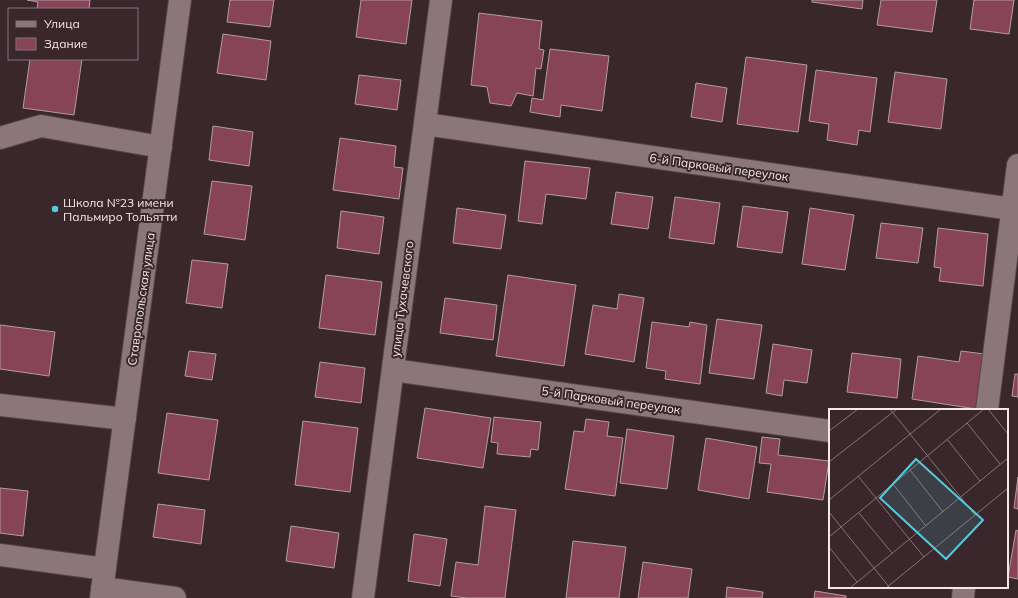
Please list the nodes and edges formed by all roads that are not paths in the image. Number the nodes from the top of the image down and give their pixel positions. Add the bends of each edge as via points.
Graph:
1 (180, 0) edge
2 (441, 0) edge
3 (425, 124) junction
4 (0, 138) edge
5 (161, 147) junction
6 (1018, 165) edge
7 (1012, 210) junction
8 (393, 370) junction
9 (0, 405) edge
10 (987, 409) edge
11 (125, 419) junction
12 (829, 431) edge
13 (0, 555) edge
14 (103, 585) edge
15 (964, 588) edge
16 (175, 598) edge
17 (363, 598) edge
18 (963, 598) edge

1 - 5 street, Ставропольская улица
2 - 3 street, улица Тухачевского
3 - 7 street, 6-й Парковый переулок
3 - 8 street, улица Тухачевского
4 - 5 street via 41,126
5 - 11 street, Ставропольская улица
6 - 7 street
7 - 10 street
8 - 12 street, 5-й Парковый переулок
8 - 17 street, улица Тухачевского
9 - 11 street
11 - 14 street, Ставропольская улица
13 - 14 street
14 - 16 street
15 - 18 street

